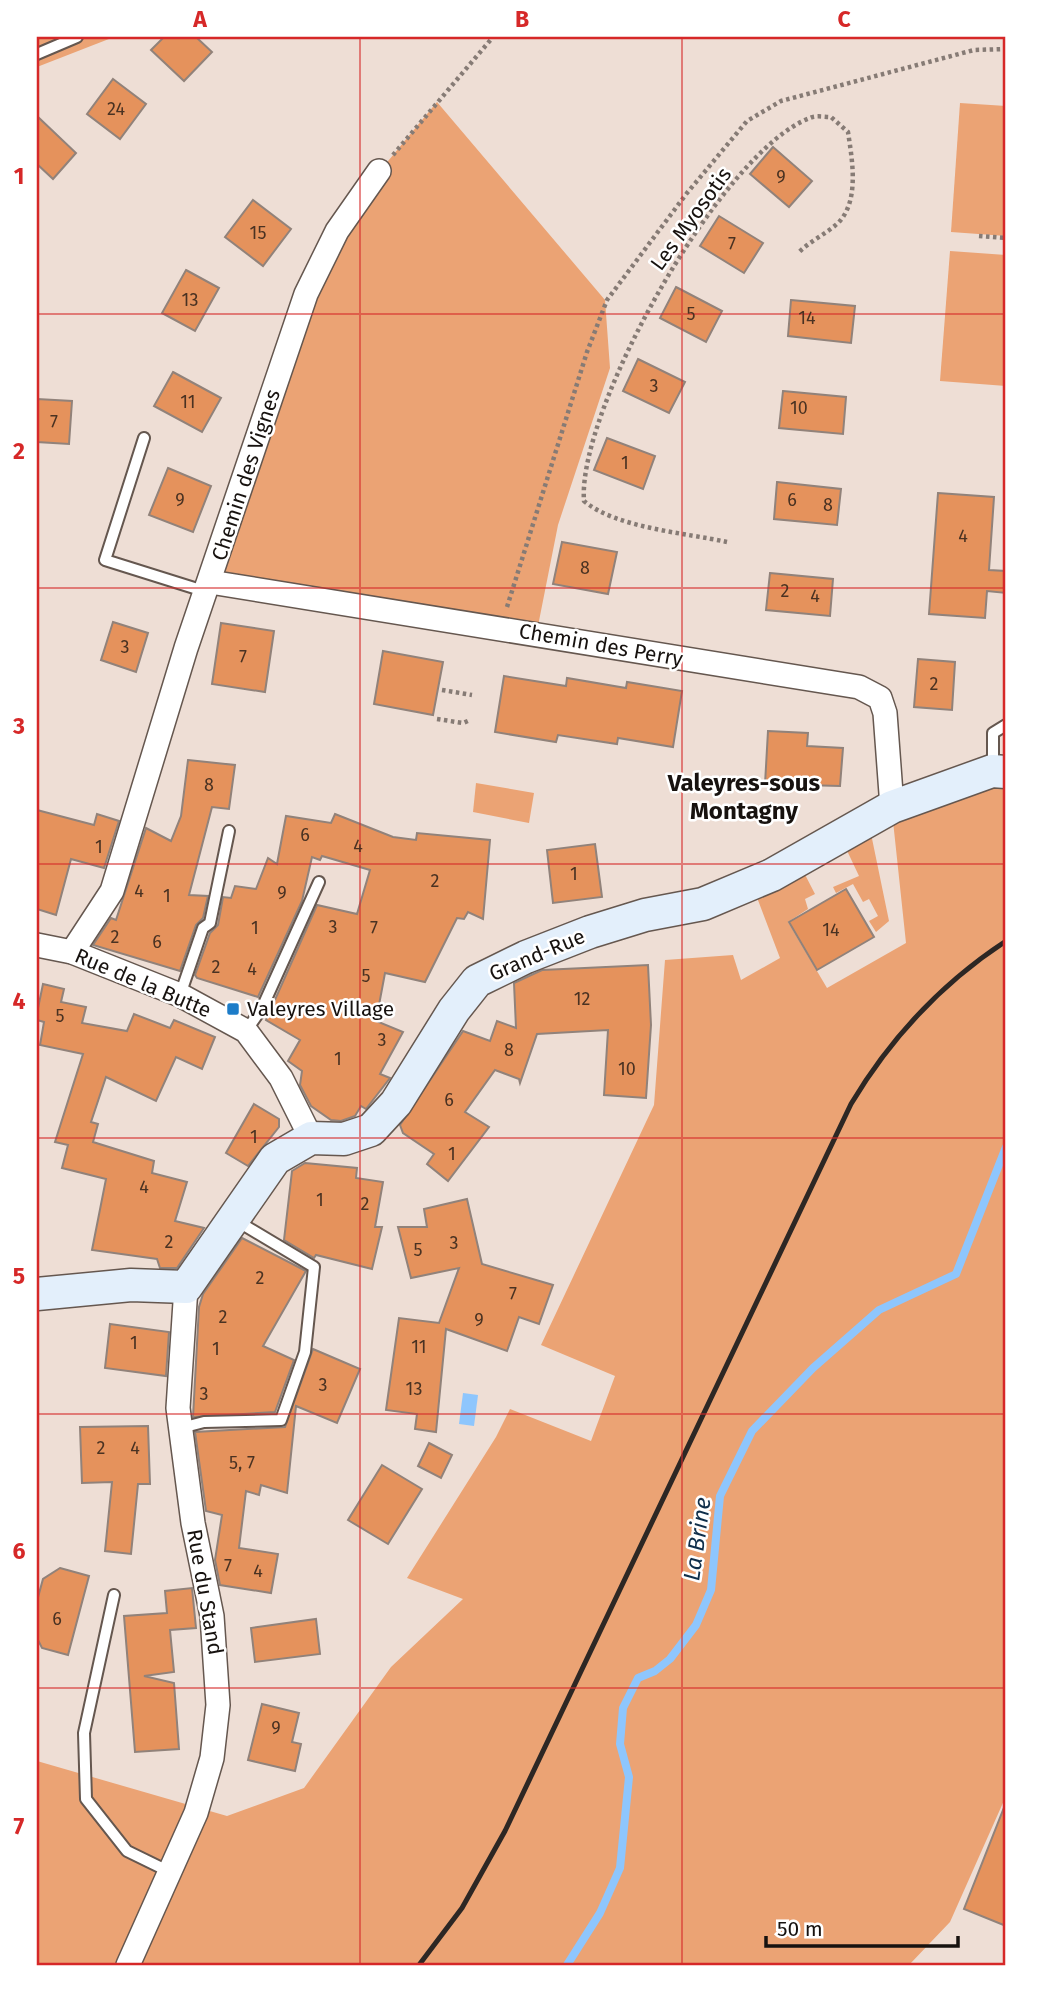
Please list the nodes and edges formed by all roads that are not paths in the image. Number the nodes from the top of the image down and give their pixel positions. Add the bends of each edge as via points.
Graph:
1 (77, 37) edge
2 (37, 54) edge
3 (379, 172) road end
4 (144, 438) dead end
5 (209, 587) junction
6 (1006, 725) edge
7 (999, 772) edge
8 (892, 807) junction
9 (229, 831) dead end
10 (319, 882) dead end
11 (37, 945) edge
12 (72, 952) junction
13 (180, 995) junction
14 (246, 1031) junction
15 (311, 1138) junction
16 (234, 1218) junction
17 (186, 1287) junction
18 (37, 1294) edge
19 (181, 1428) junction
20 (114, 1595) dead end
21 (172, 1873) junction
22 (128, 1965) edge

1 - 2 lane
3 - 5 street, Chemin des Vignes via 337,231 306,294
4 - 5 lane via 105,560
5 - 8 street, Chemin des Perry via 500,628 872,692 880,698 885,713
5 - 12 street, Chemin des Vignes via 112,891
6 - 7 lane via 993,733
7 - 8 street, Grand-Rue
8 - 15 street, Grand-Rue via 772,875 703,904 590,932 477,981 396,1103 371,1130 344,1139
9 - 13 lane via 209,923 203,928
10 - 14 lane via 262,1008
11 - 12 street, Rue de la Butte
12 - 13 street, Rue de la Butte
13 - 14 street, Rue de la Butte
14 - 15 street, Rue de la Butte via 281,1078
15 - 16 street via 275,1159
16 - 17 street
16 - 19 lane via 314,1267 305,1352 281,1420 204,1422
17 - 18 street via 131,1285
17 - 19 street, Rue du Stand via 178,1408
19 - 21 street, Rue du Stand via 193,1523 212,1616 218,1705 212,1758
20 - 21 lane via 84,1733 86,1799 127,1851
21 - 22 street, Rue du Stand

